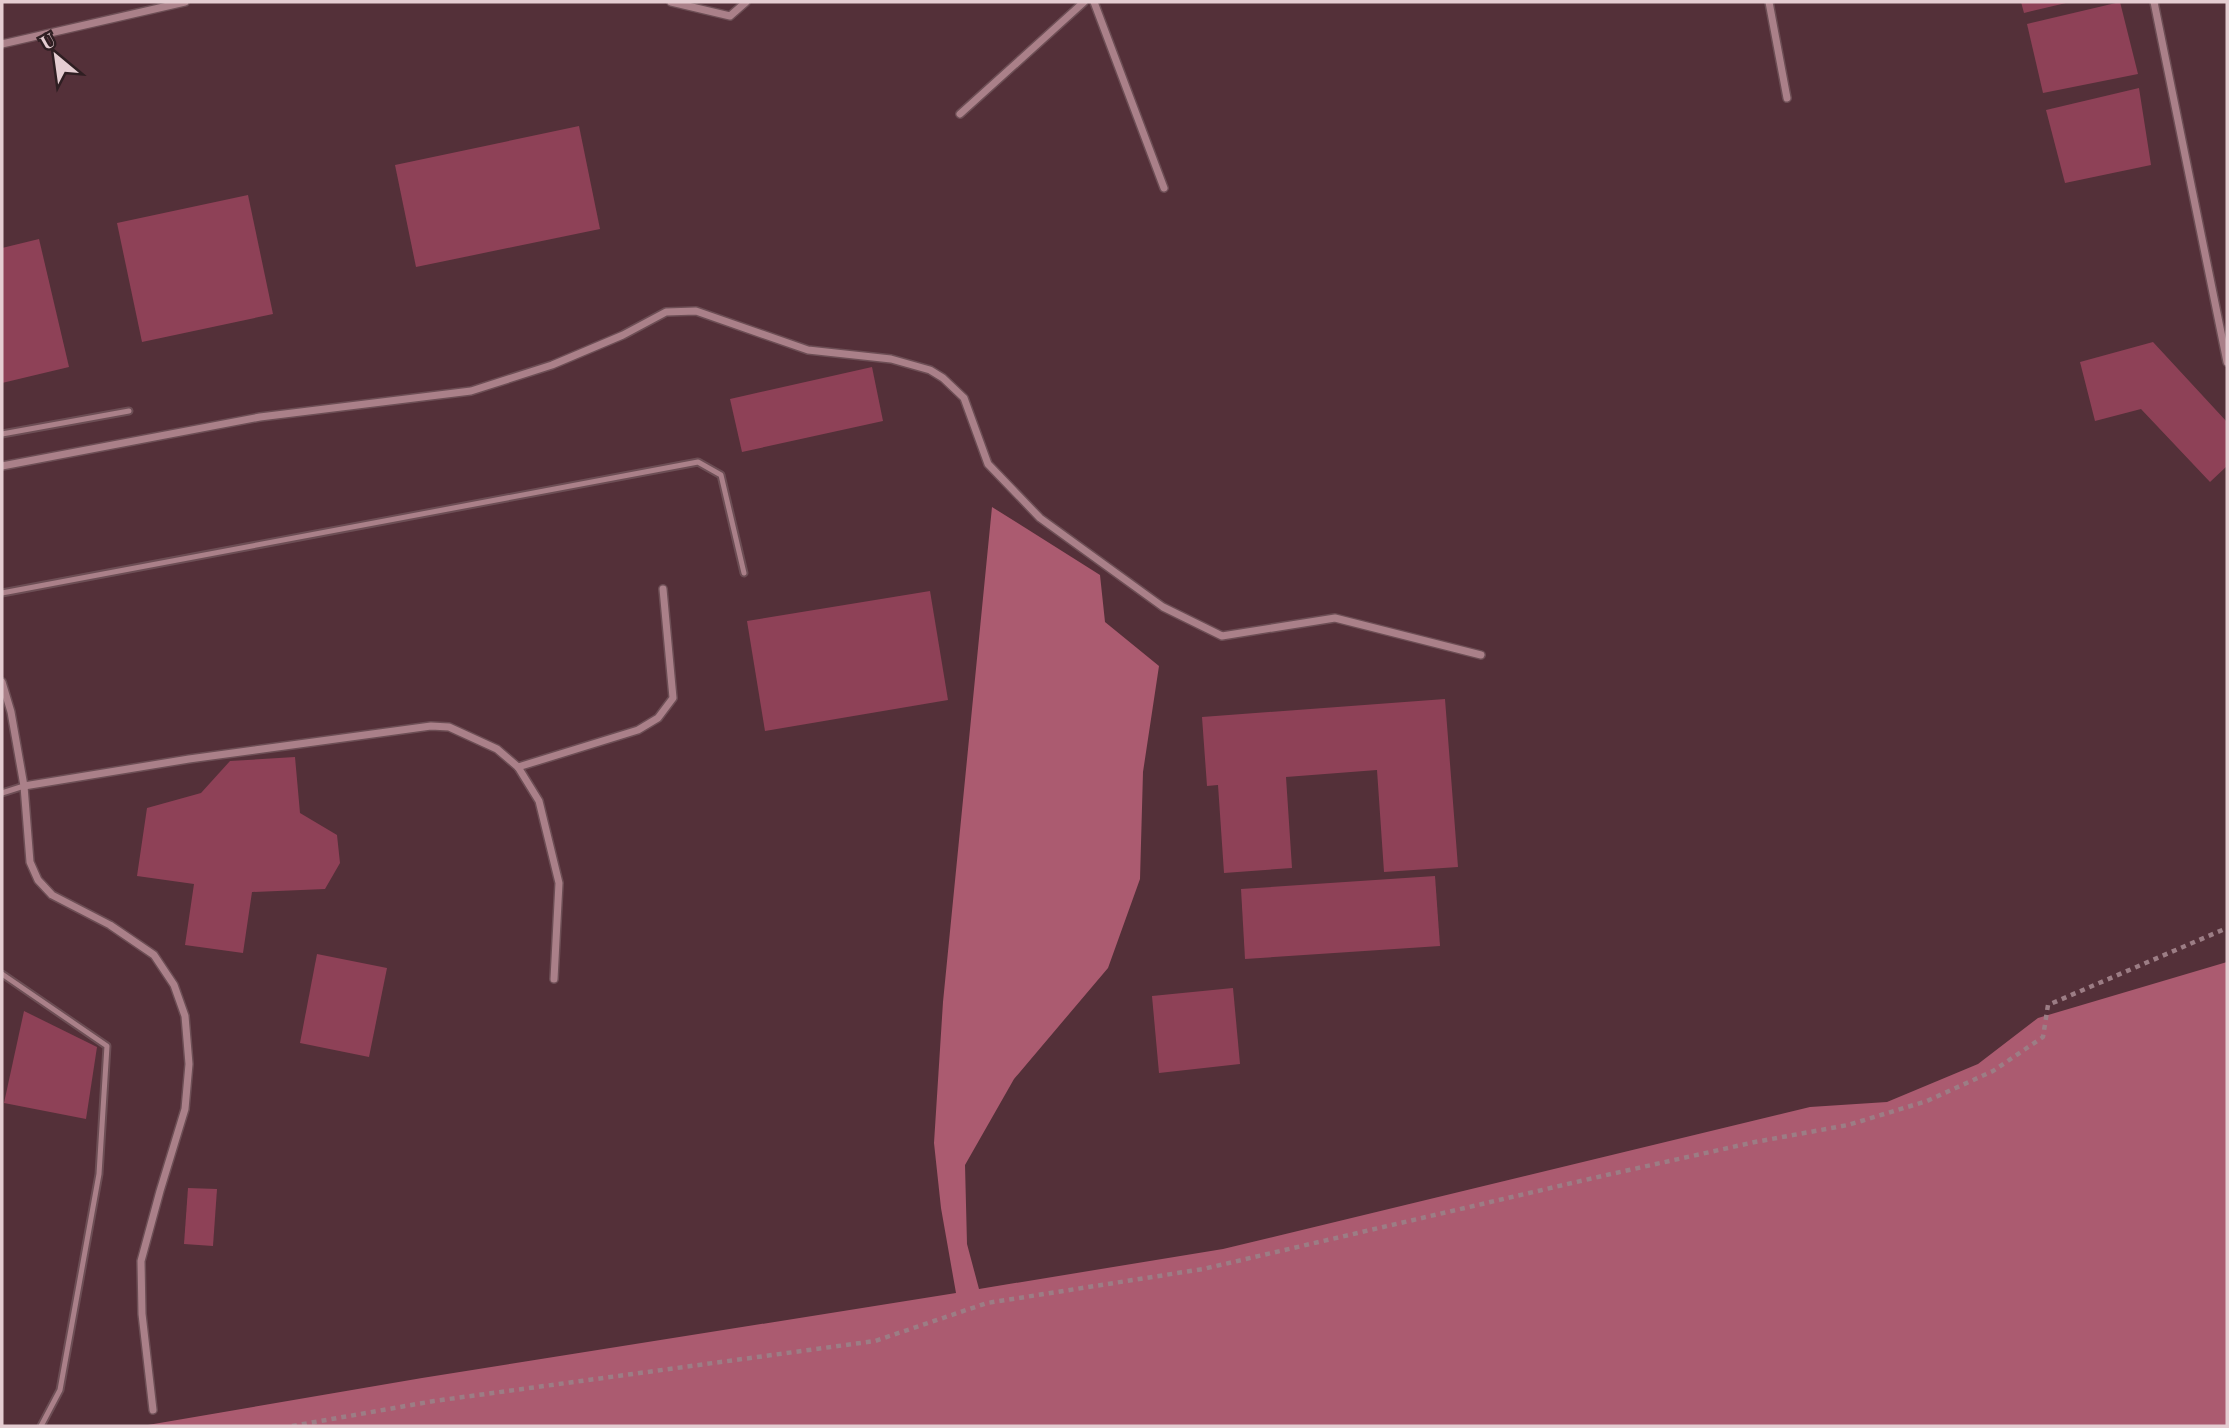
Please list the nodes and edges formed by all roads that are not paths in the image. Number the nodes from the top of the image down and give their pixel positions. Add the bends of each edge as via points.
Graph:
1 (185, 2) edge
2 (671, 2) edge
3 (746, 2) edge
4 (1084, 2) edge
5 (1094, 2) edge
6 (1769, 2) edge
7 (2154, 2) edge
8 (2, 44) edge
9 (1787, 98) dead end
10 (960, 114) dead end
11 (1164, 188) dead end
12 (2227, 362) edge
13 (129, 411) dead end
14 (2, 434) edge
15 (2, 466) edge
16 (744, 573) dead end
17 (663, 589) dead end
18 (2, 593) edge
19 (1481, 654) dead end
20 (2, 682) edge
21 (518, 767) junction
22 (24, 786) junction
23 (2, 793) edge
24 (2, 974) edge
25 (554, 979) dead end
26 (153, 1410) dead end
27 (41, 1426) edge

1 - 8 street
2 - 3 street via 730,16
4 - 10 street
5 - 11 street
6 - 9 street
7 - 12 street
13 - 14 lane
15 - 19 street via 260,417 471,391 552,365 666,312 696,312 808,350 891,359 936,374 962,394 988,464 1041,518 1163,607 1222,636 1335,618
16 - 18 lane via 721,475 698,462
17 - 21 street via 673,698 658,718 638,730
20 - 22 street
21 - 22 street via 478,739 449,727 431,726
21 - 25 street via 539,801 559,883
22 - 23 lane
22 - 26 street via 30,862 38,880 52,895 155,955 174,985 185,1016 189,1064 185,1109 141,1261
24 - 27 lane via 107,1046 99,1174 60,1390

